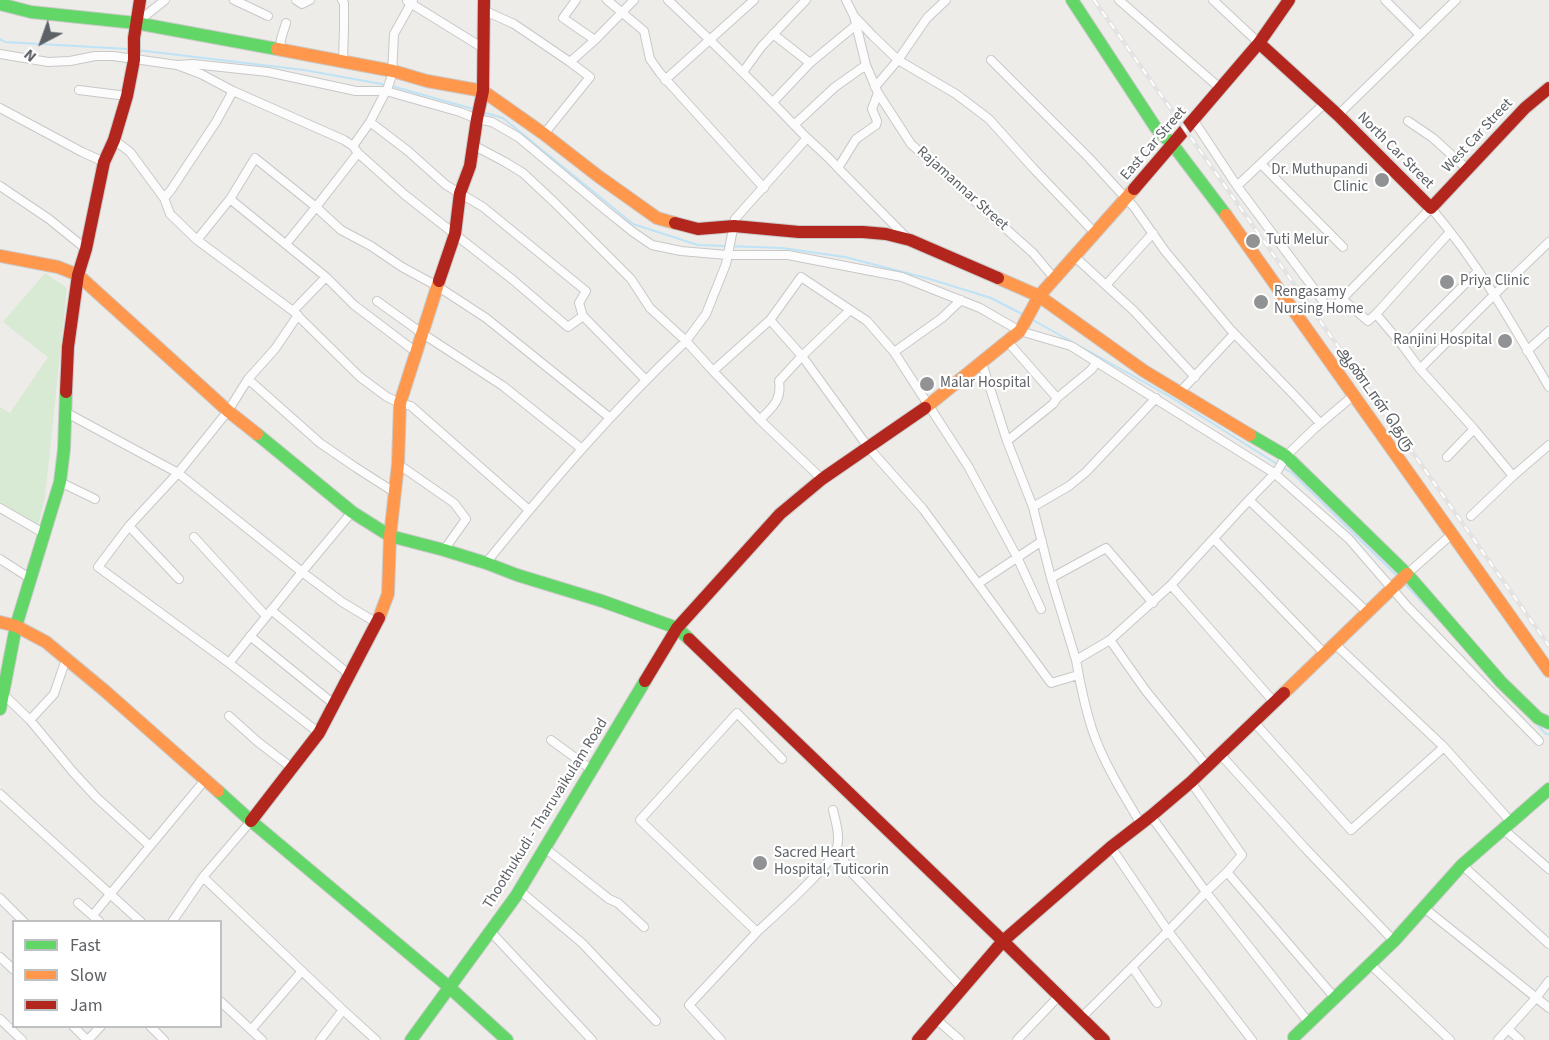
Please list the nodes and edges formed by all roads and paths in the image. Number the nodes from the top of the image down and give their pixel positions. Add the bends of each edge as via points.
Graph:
1 (140, 0) edge
2 (165, 0) edge
3 (234, 0) edge
4 (296, 0) edge
5 (309, 0) edge
6 (342, 0) edge
7 (576, 0) edge
8 (607, 0) edge
9 (634, 0) edge
10 (668, 0) edge
11 (754, 0) edge
12 (806, 0) edge
13 (846, 0) edge
14 (946, 0) edge
15 (1072, 0) edge
16 (1213, 0) edge
17 (1288, 0) edge
18 (1385, 0) edge
19 (410, 1) edge
20 (1454, 1) edge
21 (1125, 2) edge
22 (0, 4) edge
23 (484, 5) edge
24 (621, 12) junction
25 (268, 16) dead end
26 (854, 16) junction
27 (136, 23) junction
28 (286, 23) dead end
29 (856, 25) junction
30 (773, 34) junction
31 (1420, 35) junction
32 (709, 39) junction
33 (595, 40) junction
34 (1259, 43) junction
35 (483, 48) junction
36 (280, 50) junction
37 (0, 54) edge
38 (134, 58) junction
39 (898, 60) junction
40 (992, 60) dead end
41 (343, 61) junction
42 (570, 62) junction
43 (810, 63) junction
44 (866, 64) junction
45 (177, 65) junction
46 (743, 72) junction
47 (392, 73) junction
48 (665, 80) junction
49 (1549, 88) edge
50 (387, 89) junction
51 (1221, 89) junction
52 (79, 90) dead end
53 (877, 90) junction
54 (233, 91) junction
55 (483, 93) junction
56 (127, 96) junction
57 (773, 102) junction
58 (1325, 103) junction
59 (0, 108) edge
60 (1338, 115) junction
61 (478, 116) junction
62 (1194, 121) junction
63 (1408, 121) dead end
64 (370, 122) junction
65 (794, 125) junction
66 (544, 134) junction
67 (807, 138) junction
68 (114, 140) junction
69 (473, 145) junction
70 (1173, 145) junction
71 (356, 150) junction
72 (104, 162) junction
73 (1261, 164) junction
74 (838, 168) junction
75 (1467, 169) junction
76 (0, 186) edge
77 (1237, 186) junction
78 (764, 188) junction
79 (460, 193) junction
80 (164, 198) junction
81 (1125, 199) junction
82 (230, 200) junction
83 (316, 207) junction
84 (1431, 208) junction
85 (733, 229) junction
86 (1095, 232) junction
87 (1450, 232) junction
88 (1153, 233) junction
89 (455, 234) junction
90 (197, 240) junction
91 (909, 240) junction
92 (1549, 242) edge
93 (286, 244) junction
94 (1343, 247) dead end
95 (86, 249) junction
96 (728, 253) junction
97 (0, 256) edge
98 (1074, 256) junction
99 (1479, 271) junction
100 (78, 275) junction
101 (326, 277) junction
102 (1054, 278) junction
103 (1106, 285) junction
104 (437, 286) junction
105 (1495, 294) junction
106 (1037, 299) junction
107 (1342, 299) junction
108 (961, 300) junction
109 (377, 301) dead end
110 (850, 310) junction
111 (295, 313) junction
112 (1376, 314) junction
113 (583, 316) junction
114 (770, 320) junction
115 (1021, 328) junction
116 (1549, 330) edge
117 (423, 334) junction
118 (1234, 334) junction
119 (686, 341) junction
120 (1008, 342) junction
121 (1403, 346) junction
122 (1527, 351) junction
123 (416, 352) junction
124 (894, 352) junction
125 (802, 356) junction
126 (1097, 362) junction
127 (982, 363) junction
128 (1420, 369) junction
129 (713, 371) junction
130 (1195, 376) junction
131 (248, 379) junction
132 (645, 379) junction
133 (1549, 387) edge
134 (1180, 392) junction
135 (1354, 395) junction
136 (1156, 398) junction
137 (1057, 399) junction
138 (400, 403) junction
139 (929, 405) junction
140 (228, 411) junction
141 (65, 412) junction
142 (609, 417) junction
143 (760, 420) junction
144 (1320, 423) junction
145 (1474, 429) junction
146 (1007, 441) junction
147 (1549, 446) edge
148 (868, 447) junction
149 (582, 449) junction
150 (1448, 457) dead end
151 (1285, 458) junction
152 (398, 464) junction
153 (1276, 471) junction
154 (178, 473) junction
155 (1513, 476) junction
156 (822, 479) junction
157 (60, 482) junction
158 (394, 492) junction
159 (95, 499) dead end
160 (1249, 500) junction
161 (1033, 507) junction
162 (0, 508) edge
163 (529, 510) junction
164 (352, 512) junction
165 (1471, 516) dead end
166 (129, 526) junction
167 (45, 534) junction
168 (1452, 534) junction
169 (390, 536) junction
170 (194, 537) dead end
171 (1214, 539) junction
172 (1042, 541) junction
173 (444, 550) junction
174 (1017, 557) junction
175 (0, 559) edge
176 (486, 563) junction
177 (302, 572) junction
178 (1052, 578) junction
179 (31, 579) junction
180 (179, 579) dead end
181 (1400, 581) junction
182 (979, 583) junction
183 (1172, 585) junction
184 (1154, 603) junction
185 (1041, 609) dead end
186 (1367, 612) junction
187 (268, 613) junction
188 (0, 622) edge
189 (377, 623) junction
190 (16, 626) junction
191 (677, 628) junction
192 (250, 636) junction
193 (1110, 640) junction
194 (1335, 644) junction
195 (1324, 653) junction
196 (66, 659) junction
197 (1076, 660) junction
198 (228, 663) junction
199 (1549, 672) edge
200 (350, 675) junction
201 (1078, 675) junction
202 (4, 695) junction
203 (1274, 702) junction
204 (335, 705) junction
205 (0, 709) edge
206 (229, 716) dead end
207 (30, 720) junction
208 (1253, 721) junction
209 (1549, 723) edge
210 (319, 733) junction
211 (551, 740) dead end
212 (1539, 741) dead end
213 (1444, 747) junction
214 (1220, 754) junction
215 (782, 759) dead end
216 (1207, 766) junction
217 (292, 768) junction
218 (592, 770) junction
219 (205, 780) junction
220 (1191, 782) junction
221 (1549, 789) edge
222 (0, 794) edge
223 (833, 810) dead end
224 (250, 820) junction
225 (1146, 820) junction
226 (1507, 825) junction
227 (150, 846) junction
228 (1111, 847) junction
229 (544, 848) junction
230 (837, 848) junction
231 (1462, 865) junction
232 (1549, 869) edge
233 (1227, 872) junction
234 (203, 877) junction
235 (519, 890) junction
236 (1206, 892) junction
237 (111, 894) junction
238 (0, 898) edge
239 (78, 903) dead end
240 (1423, 907) junction
241 (93, 915) junction
242 (23, 920) edge
243 (99, 920) edge
244 (140, 920) edge
245 (173, 920) edge
246 (644, 927) dead end
247 (490, 931) junction
248 (1168, 931) junction
249 (757, 932) junction
250 (1003, 941) junction
251 (1394, 941) junction
252 (1549, 944) edge
253 (0, 957) edge
254 (1370, 964) junction
255 (12, 967) edge
256 (1132, 967) junction
257 (302, 971) junction
258 (1549, 981) edge
259 (449, 987) junction
260 (962, 988) junction
261 (1059, 996) junction
262 (1335, 998) junction
263 (1536, 998) junction
264 (222, 1003) edge
265 (1157, 1003) dead end
266 (1549, 1008) edge
267 (343, 1010) junction
268 (1082, 1018) junction
269 (0, 1019) edge
270 (936, 1019) junction
271 (656, 1021) dead end
272 (1309, 1023) junction
273 (75, 1028) edge
274 (99, 1028) edge
275 (152, 1028) edge
276 (1508, 1029) junction
277 (251, 1030) junction
278 (1020, 1039) edge
279 (1294, 1039) edge
280 (22, 1040) edge
281 (88, 1040) edge
282 (164, 1040) edge
283 (262, 1040) edge
284 (320, 1040) edge
285 (376, 1040) edge
286 (411, 1040) edge
287 (507, 1040) edge
288 (592, 1040) edge
289 (722, 1040) edge
290 (918, 1040) edge
291 (960, 1040) edge
292 (1104, 1040) edge
293 (1252, 1040) edge
294 (1450, 1040) edge
295 (1498, 1040) edge
296 (1520, 1040) edge

1 - 27 street
2 - 27 street
3 - 25 street
4 - 5 street via 302,4
6 - 41 street
7 - 33 street via 563,18
8 - 24 street
9 - 24 street
10 - 32 street
11 - 32 street
12 - 30 street
13 - 26 street
14 - 39 street via 927,18
15 - 70 street, ஆண்டாள் தெரு via 1156,128
16 - 34 street
17 - 34 street, East Car Street
18 - 31 street
19 - 35 street
19 - 47 street via 394,34
20 - 31 street
21 - 51 street
22 - 27 street via 31,12
23 - 35 street
23 - 42 street
24 - 33 street
24 - 48 street via 644,31 650,59
26 - 29 street
26 - 39 street
27 - 36 street
27 - 38 street
28 - 36 street
29 - 43 street
29 - 44 street
30 - 43 street
30 - 46 street
31 - 60 street
32 - 46 street
32 - 48 street
33 - 42 street
34 - 51 street, East Car Street
34 - 58 street, North Car Street
35 - 55 street
36 - 41 street
37 - 38 street via 48,62 95,56
38 - 45 street
38 - 56 street
39 - 53 street
39 - 86 street via 956,94 989,120
40 - 81 street
41 - 47 street
42 - 66 street via 590,77
43 - 57 street
44 - 53 street
44 - 65 street
45 - 50 street via 268,72 356,91
45 - 54 street
46 - 57 street
47 - 50 street
47 - 55 street
48 - 78 street
49 - 75 street, West Car Street
50 - 61 street
50 - 64 street
51 - 62 street, East Car Street
52 - 56 street
53 - 74 street via 872,109 876,125 856,139
53 - 102 street, Rajamannar Street via 911,144 1033,253
54 - 71 street via 344,140
54 - 80 street
55 - 61 street
55 - 66 street
56 - 68 street
57 - 65 street
58 - 60 street, North Car Street
58 - 73 street
59 - 72 street
60 - 84 street, North Car Street
61 - 69 street
61 - 96 street via 518,137 652,245 681,252
62 - 70 street, East Car Street
62 - 77 street
63 - 75 street
64 - 71 street
64 - 79 street
65 - 67 street
66 - 85 street via 657,218 698,229
67 - 74 street
67 - 78 street
68 - 72 street
68 - 80 street via 130,152
69 - 79 street
69 - 119 street via 523,173 631,279 650,308
70 - 81 street, East Car Street
70 - 135 street, ஆண்டாள் தெரு
71 - 83 street
71 - 89 street
72 - 95 street
73 - 77 street
73 - 94 street
74 - 91 street
75 - 84 street, West Car Street
76 - 95 street
77 - 107 street via 1325,305 1332,308
78 - 85 street via 740,212
79 - 89 street
79 - 113 street via 483,207 586,291 579,303
80 - 90 street via 170,214
81 - 86 street, East Car Street
81 - 88 street
82 - 83 street via 255,158
82 - 90 street
82 - 93 street
83 - 93 street
83 - 104 street via 341,230
84 - 87 street, North Car Street
84 - 107 street
85 - 91 street via 863,231
85 - 96 street
86 - 98 street, East Car Street
87 - 99 street, North Car Street
87 - 112 street
88 - 103 street
88 - 118 street
89 - 104 street
89 - 113 street via 568,327
90 - 111 street
91 - 106 street
92 - 105 street
93 - 101 street
95 - 100 street
96 - 108 street via 820,260 902,277
96 - 119 street via 706,314
97 - 100 street via 50,264
98 - 102 street, East Car Street
98 - 103 street
99 - 105 street, North Car Street
99 - 121 street
100 - 140 street
100 - 141 street via 68,347
101 - 111 street
101 - 123 street via 354,305
102 - 106 street, East Car Street
103 - 130 street
104 - 117 street
104 - 142 street via 486,318
105 - 122 street, North Car Street
105 - 128 street
106 - 115 street, East Car Street
106 - 134 street
107 - 112 street via 1368,321
108 - 115 street
108 - 124 street
109 - 117 street
110 - 114 street via 801,277
110 - 124 street via 867,321
110 - 125 street
111 - 131 street via 275,349
111 - 138 street via 360,377
112 - 121 street
113 - 132 street
114 - 125 street
114 - 129 street
115 - 120 street, East Car Street
115 - 126 street via 1071,346
116 - 122 street
117 - 123 street
117 - 149 street via 503,386
118 - 130 street
118 - 144 street
119 - 129 street
119 - 132 street
120 - 127 street, East Car Street
120 - 137 street
121 - 128 street
122 - 133 street, North Car Street
123 - 138 street
124 - 139 street
125 - 143 street via 779,381 778,400
125 - 148 street
126 - 136 street
126 - 137 street
127 - 139 street, East Car Street
127 - 146 street
128 - 145 street
129 - 143 street
130 - 134 street
131 - 140 street
131 - 158 street via 320,443
132 - 142 street
134 - 151 street
135 - 144 street
135 - 168 street, ஆண்டாள் தெரு
136 - 153 street
136 - 161 street via 1086,472
137 - 146 street
138 - 152 street
138 - 163 street via 411,406
139 - 148 street, East Car Street
139 - 174 street via 968,466
140 - 154 street
140 - 164 street
141 - 154 street
141 - 157 street
142 - 149 street
143 - 156 street
144 - 151 street
145 - 150 street
145 - 155 street
146 - 161 street
147 - 155 street
148 - 156 street, Thoothukudi - Tharuvaikulam Road
148 - 182 street via 923,509
149 - 163 street
151 - 153 street
151 - 181 street
152 - 158 street
152 - 173 street via 454,503 466,519
153 - 160 street
153 - 181 street
154 - 166 street
154 - 177 street
155 - 165 street
156 - 191 street, Thoothukudi - Tharuvaikulam Road via 780,514
157 - 159 street
157 - 167 street
158 - 169 street
160 - 171 street
160 - 186 street
161 - 172 street
162 - 167 street
163 - 176 street
164 - 169 street
164 - 177 street
166 - 180 street
166 - 198 street via 98,567
167 - 179 street
168 - 181 street
168 - 199 street, ஆண்டாள் தெரு
169 - 173 street
169 - 189 street via 388,594
170 - 187 street
171 - 183 street
171 - 195 street
172 - 174 street
172 - 178 street
173 - 176 street
174 - 182 street
174 - 185 street
175 - 179 street
176 - 191 street
177 - 187 street
177 - 189 street
178 - 184 street via 1106,548
178 - 197 street
179 - 190 street
181 - 186 street
181 - 209 street via 1538,718
181 - 212 street via 1407,606
182 - 201 street via 1051,683
183 - 184 street
183 - 203 street
184 - 193 street
186 - 194 street
187 - 192 street
187 - 200 street
188 - 190 street
189 - 200 street
190 - 196 street via 46,642
190 - 202 street
191 - 218 street, Thoothukudi - Tharuvaikulam Road
191 - 250 street
192 - 198 street
192 - 204 street
193 - 197 street
193 - 216 street
194 - 195 street
194 - 213 street
195 - 203 street
196 - 207 street via 54,694
196 - 219 street
197 - 201 street
198 - 210 street
200 - 204 street
201 - 225 street via 1093,730 1117,784
202 - 205 street
202 - 207 street
203 - 208 street
204 - 210 street
206 - 217 street
207 - 227 street via 89,789
208 - 213 street via 1350,830
208 - 214 street
210 - 217 street
211 - 218 street
213 - 226 street
214 - 216 street
214 - 251 street
215 - 249 street via 737,713 640,820
216 - 220 street
217 - 224 street
218 - 229 street, Thoothukudi - Tharuvaikulam Road
219 - 224 street
219 - 227 street
220 - 225 street
220 - 233 street via 1242,855
221 - 226 street
222 - 237 street
223 - 230 street
224 - 234 street
224 - 259 street
225 - 228 street
225 - 236 street
226 - 231 street
226 - 232 street
227 - 237 street
228 - 248 street
228 - 250 street
229 - 235 street, Thoothukudi - Tharuvaikulam Road
229 - 246 street
230 - 249 street via 828,863
230 - 260 street via 849,870
231 - 240 street
231 - 252 street
233 - 236 street
233 - 262 street
234 - 245 street
234 - 257 street
235 - 247 street, Thoothukudi - Tharuvaikulam Road
235 - 271 street via 582,943
236 - 248 street
236 - 272 street
237 - 241 street
237 - 244 street
238 - 242 street
239 - 241 street
240 - 251 street
240 - 263 street
241 - 243 street
247 - 259 street, Thoothukudi - Tharuvaikulam Road
247 - 288 street
248 - 256 street
248 - 293 street
249 - 289 street via 689,1005
250 - 260 street
250 - 261 street
251 - 254 street
253 - 255 street
254 - 262 street
254 - 294 street
256 - 265 street
256 - 268 street
257 - 267 street
257 - 277 street
258 - 263 street
259 - 286 street, Thoothukudi - Tharuvaikulam Road
259 - 287 street
260 - 270 street
261 - 268 street
261 - 278 street
262 - 272 street
263 - 266 street
263 - 276 street
264 - 277 street
267 - 284 street
267 - 285 street
268 - 292 street
269 - 280 street
270 - 290 street
270 - 291 street
272 - 279 street
273 - 281 street
274 - 281 street
275 - 282 street
276 - 295 street
276 - 296 street
277 - 283 street

